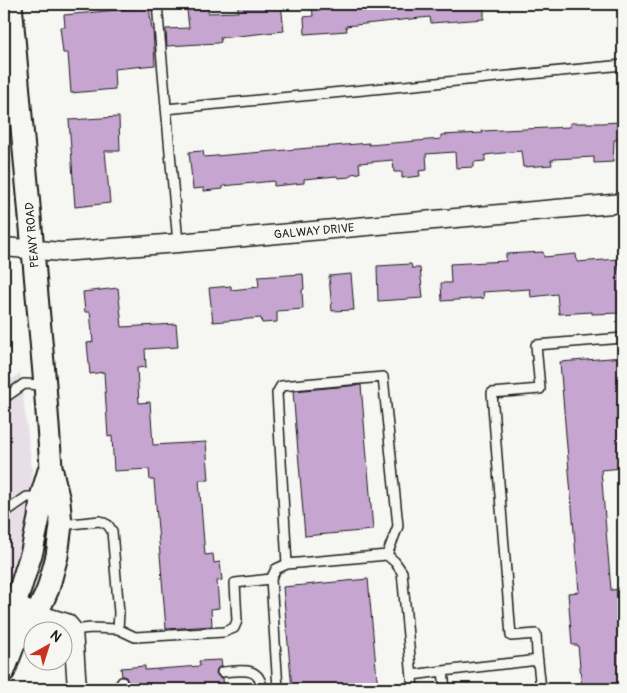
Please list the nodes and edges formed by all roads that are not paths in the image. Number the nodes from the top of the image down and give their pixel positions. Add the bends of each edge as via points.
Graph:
1 (11, 4) edge
2 (157, 4) edge
3 (623, 65) edge
4 (166, 109) junction
5 (623, 203) edge
6 (178, 243) junction
7 (4, 247) edge
8 (33, 250) junction
9 (623, 338) edge
10 (45, 386) junction
11 (4, 398) edge
12 (50, 467) junction
13 (41, 497) junction
14 (4, 513) edge
15 (61, 525) junction
16 (387, 555) junction
17 (288, 564) junction
18 (271, 579) junction
19 (15, 605) junction
20 (37, 614) junction
21 (118, 629) junction
22 (73, 630) junction
23 (9, 642) edge
24 (538, 660) junction
25 (4, 671) edge
26 (444, 671) junction
27 (222, 672) dead end
28 (412, 675) junction
29 (77, 689) edge
30 (262, 689) edge
31 (278, 689) edge
32 (413, 689) edge
33 (445, 689) edge
34 (541, 689) edge

1 - 8 street, PEAVY ROAD
2 - 4 lane
3 - 4 lane
4 - 6 lane
5 - 6 street, GALWAY DRIVE
6 - 8 street, GALWAY DRIVE via 61,252
7 - 8 street, GALWAY DRIVE
8 - 10 street, PEAVY ROAD
9 - 24 lane via 536,345 540,389 492,393 511,636 536,634
10 - 11 lane via 24,384
10 - 12 street, PEAVY ROAD
12 - 13 street, PEAVY ROAD
12 - 15 street, PEAVY ROAD
13 - 14 lane via 27,497
13 - 19 street, PEAVY ROAD via 32,552
15 - 20 street, PEAVY ROAD via 58,556
15 - 21 lane via 100,521 112,531
16 - 17 lane
16 - 17 lane via 398,526 383,377 282,386 277,393
16 - 28 lane via 402,572
17 - 18 lane via 276,569
18 - 21 lane via 235,583 237,621 234,628 224,632 135,637
18 - 31 lane
19 - 20 street
19 - 23 street, PEAVY ROAD
20 - 22 street via 67,623
20 - 23 street, PEAVY ROAD
21 - 22 lane
22 - 29 street
23 - 25 street, PEAVY ROAD
24 - 26 lane
24 - 34 lane
26 - 28 lane
26 - 33 lane
27 - 30 lane via 251,671 259,677
28 - 32 lane

